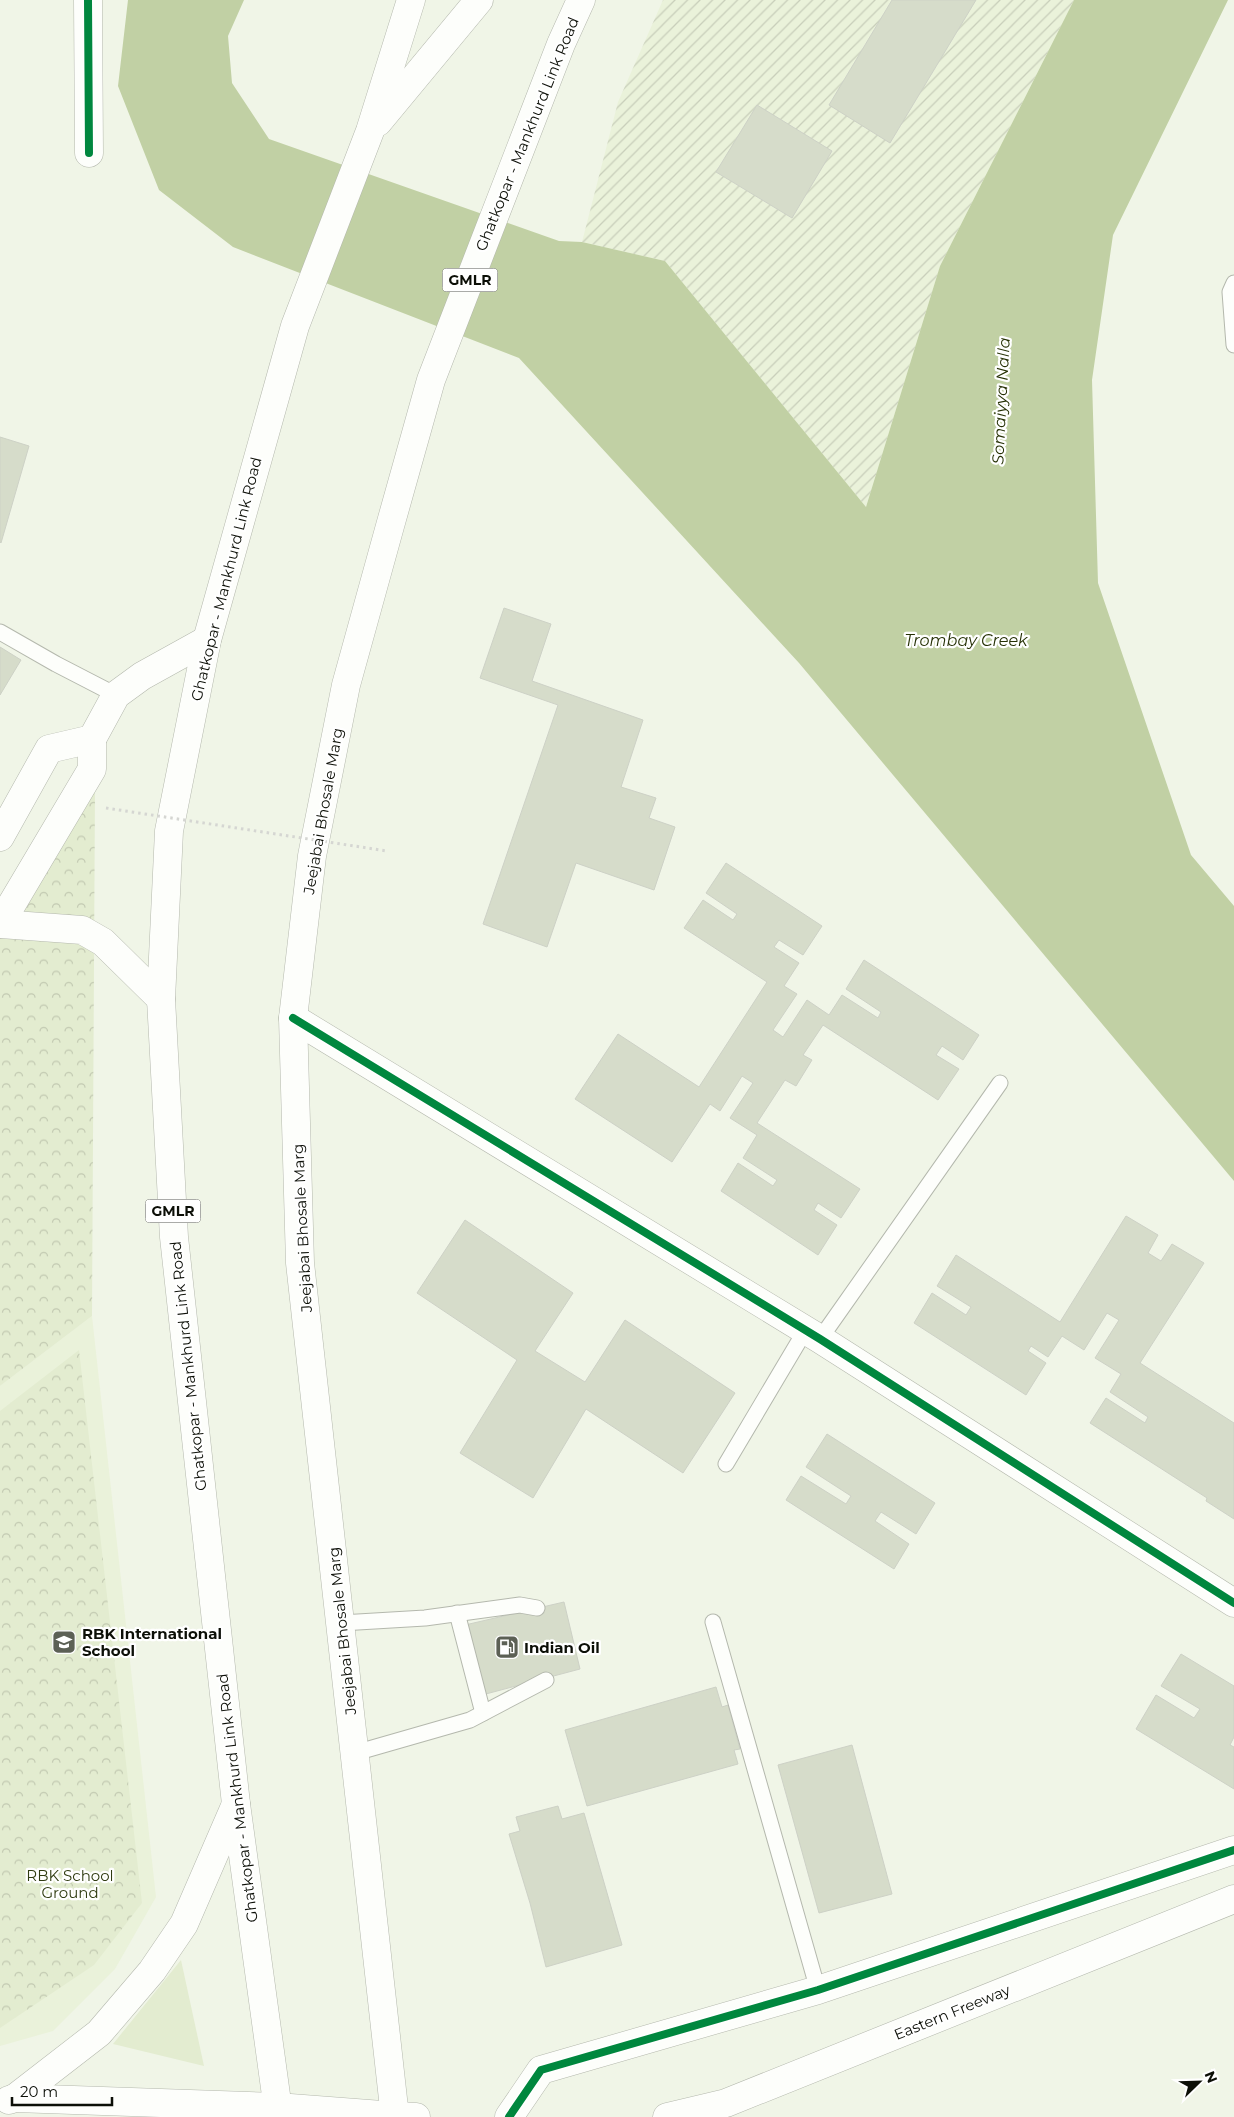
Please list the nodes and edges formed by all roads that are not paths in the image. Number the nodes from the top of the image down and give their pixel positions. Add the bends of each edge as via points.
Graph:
1 (88, 0) edge
2 (411, 0) edge
3 (479, 0) edge
4 (581, 0) edge
5 (370, 130) junction
6 (89, 153) dead end
7 (1234, 282) edge
8 (1234, 344) edge
9 (431, 380) joint
10 (0, 632) edge
11 (207, 640) junction
12 (116, 695) junction
13 (92, 739) junction
14 (0, 837) edge
15 (0, 924) edge
16 (161, 1000) junction
17 (294, 1018) junction
18 (1000, 1083) dead end
19 (812, 1335) junction
20 (726, 1464) dead end
21 (1234, 1603) edge
22 (537, 1608) dead end
23 (457, 1613) junction
24 (713, 1622) dead end
25 (341, 1623) junction
26 (546, 1680) dead end
27 (484, 1713) junction
28 (355, 1753) junction
29 (236, 1804) junction
30 (1234, 1850) edge
31 (1234, 1898) edge
32 (818, 1990) junction
33 (8, 2100) edge
34 (278, 2112) edge
35 (402, 2117) edge
36 (509, 2117) edge
37 (667, 2117) edge

1 - 6 main road
2 - 5 main road, GMLR
3 - 5 main road
4 - 9 main road, Ghatkopar - Mankhurd Link Road / GMLR
5 - 11 main road, Ghatkopar - Mankhurd Link Road / GMLR via 295,326
7 - 8 lane via 1230,292
9 - 17 main road, Jeejabai Bhosale Marg / GMLR via 346,685 312,856
10 - 12 lane
11 - 12 main road via 142,676
11 - 16 main road, Ghatkopar - Mankhurd Link Road / GMLR via 169,830
12 - 13 main road
13 - 14 main road via 49,749
13 - 15 main road via 92,769
15 - 16 main road via 82,930 103,942
16 - 29 main road, Ghatkopar - Mankhurd Link Road / GMLR via 174,1237
17 - 19 main road
17 - 25 main road, Jeejabai Bhosale Marg / GMLR via 300,1263
18 - 19 lane
19 - 20 lane
19 - 21 main road
22 - 23 lane via 520,1605
23 - 25 lane
23 - 27 lane
24 - 32 lane
25 - 28 main road, Jeejabai Bhosale Marg / GMLR
26 - 27 lane
27 - 28 lane via 470,1720
28 - 35 main road, Jeejabai Bhosale Marg / GMLR
29 - 33 main road via 184,1924 152,1971 98,2033
29 - 34 main road, Ghatkopar - Mankhurd Link Road / GMLR
30 - 32 main road
31 - 37 main road, Eastern Freeway via 726,2103
32 - 36 main road via 540,2070
33 - 34 main road
34 - 35 main road

